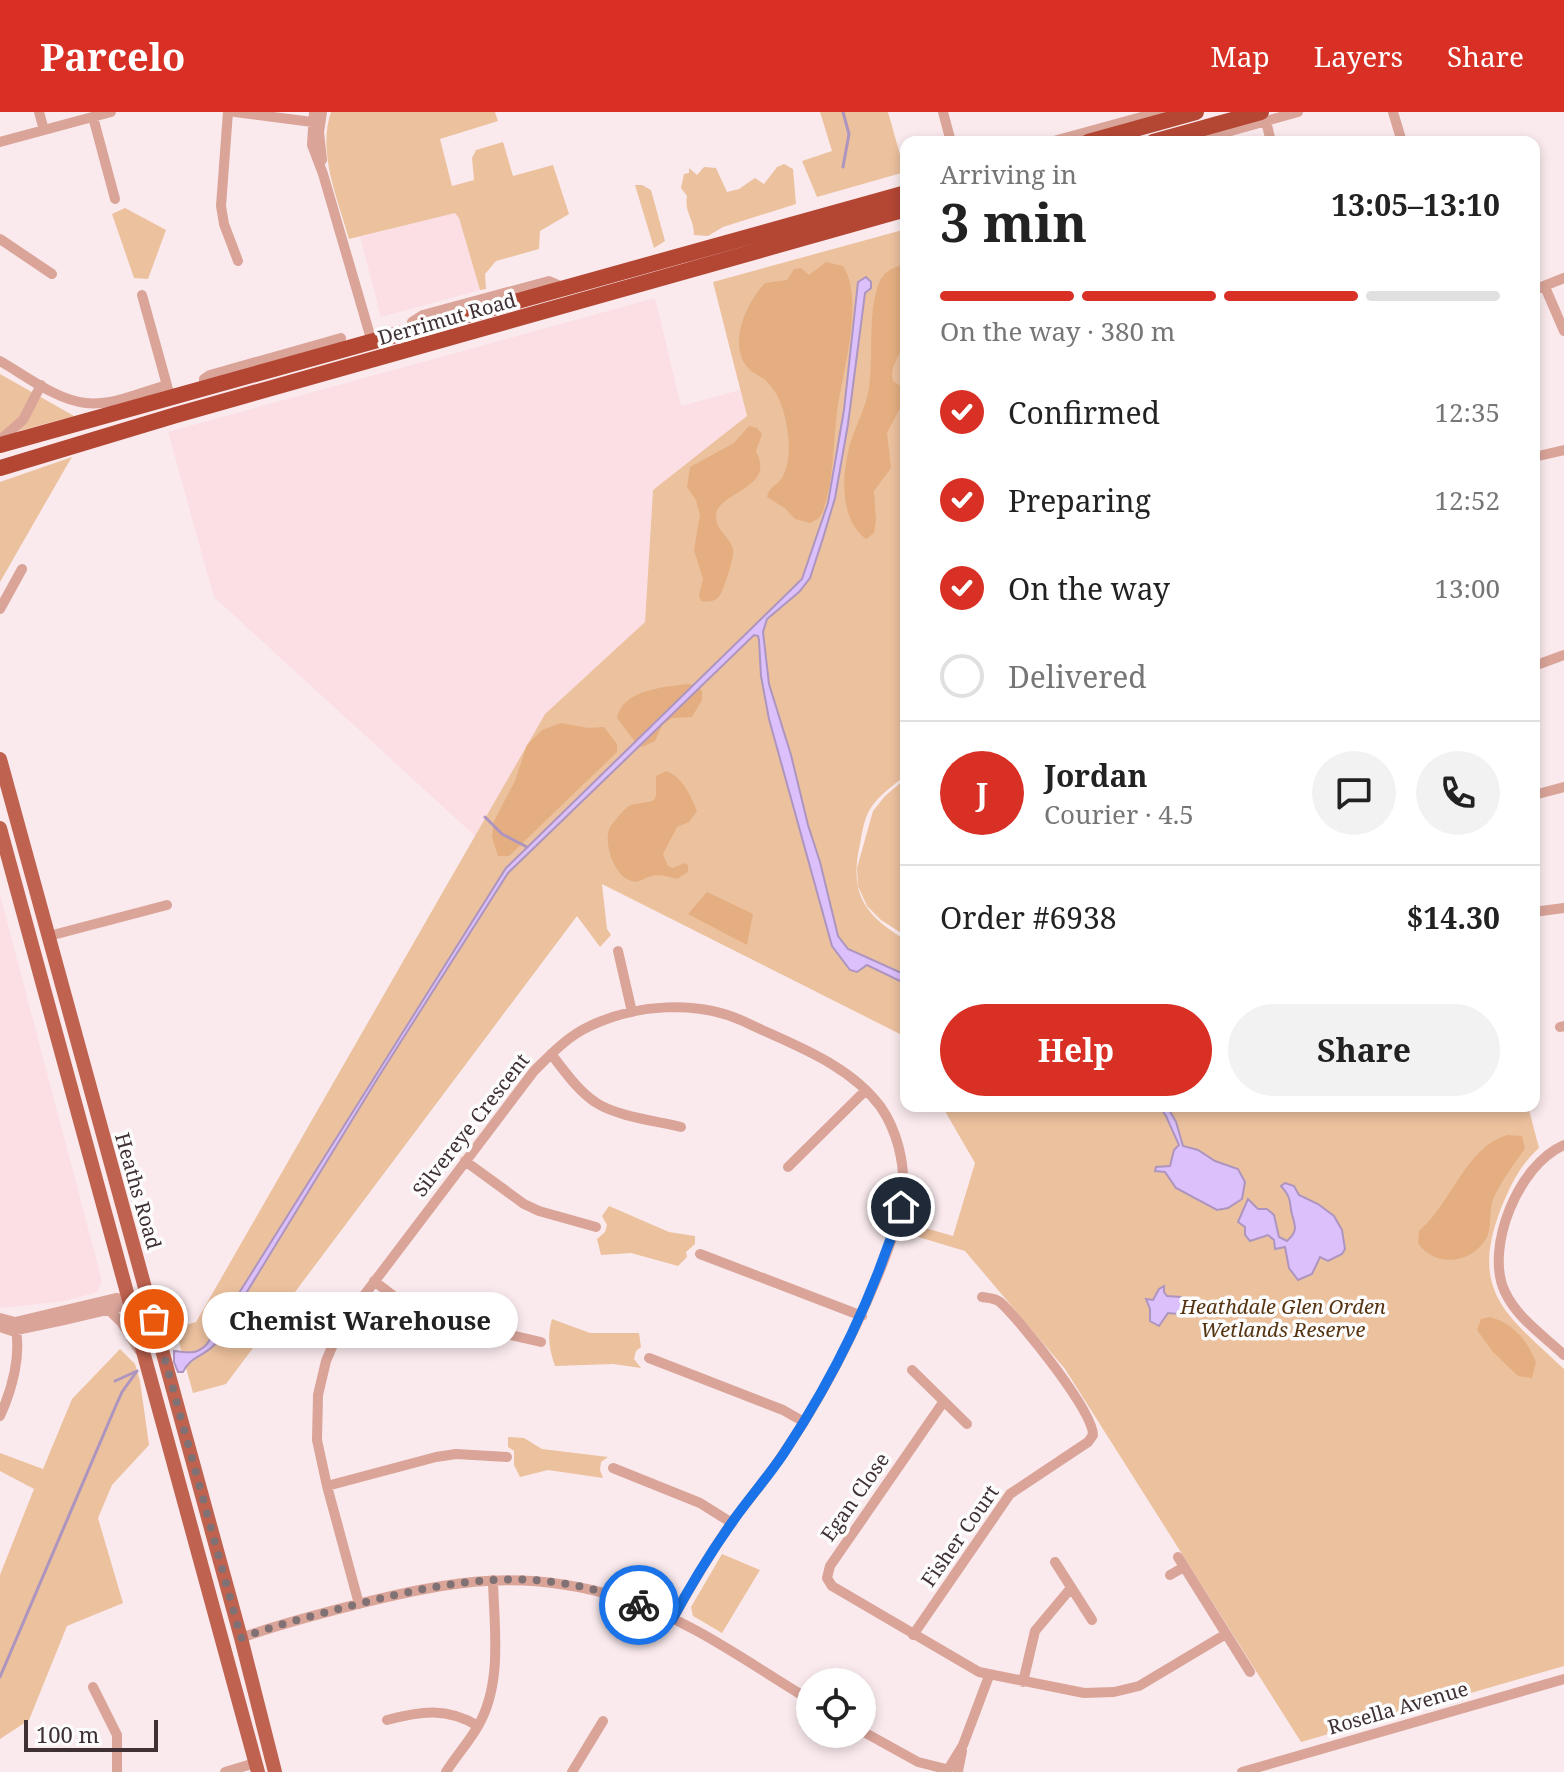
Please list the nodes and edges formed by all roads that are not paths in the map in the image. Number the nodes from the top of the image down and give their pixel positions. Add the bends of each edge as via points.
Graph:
1 (39, 112) edge
2 (111, 112) edge
3 (228, 112) edge
4 (235, 112) edge
5 (943, 112) edge
6 (1160, 112) edge
7 (1298, 112) edge
8 (1393, 112) edge
9 (1185, 113) edge
10 (1228, 116) edge
11 (1264, 116) edge
12 (93, 117) junction
13 (317, 117) edge
14 (44, 130) junction
15 (949, 136) edge
16 (1072, 136) edge
17 (1108, 136) edge
18 (1170, 136) edge
19 (1209, 136) edge
20 (1269, 136) edge
21 (1400, 136) edge
22 (0, 142) edge
23 (900, 195) edge
24 (115, 199) dead end
25 (900, 211) edge
26 (0, 239) edge
27 (682, 255) junction
28 (238, 261) dead end
29 (688, 272) junction
30 (52, 274) dead end
31 (1564, 278) edge
32 (1540, 288) edge
33 (1540, 290) edge
34 (142, 295) dead end
35 (414, 331) junction
36 (1564, 331) edge
37 (341, 338) dead end
38 (447, 339) junction
39 (369, 343) junction
40 (317, 351) junction
41 (375, 360) junction
42 (0, 361) edge
43 (41, 385) junction
44 (205, 388) junction
45 (169, 392) junction
46 (233, 401) junction
47 (176, 415) junction
48 (0, 443) edge
49 (1564, 450) edge
50 (1540, 456) edge
51 (1, 468) edge
52 (22, 569) dead end
53 (0, 609) edge
54 (1564, 655) edge
55 (1540, 664) edge
56 (0, 759) edge
57 (1540, 786) edge
58 (1564, 786) edge
59 (1540, 793) edge
60 (0, 828) edge
61 (167, 905) dead end
62 (1564, 908) edge
63 (1540, 911) edge
64 (49, 936) junction
65 (30, 937) junction
66 (618, 951) dead end
67 (632, 1012) junction
68 (551, 1054) junction
69 (866, 1090) junction
70 (681, 1127) dead end
71 (1564, 1145) edge
72 (465, 1161) junction
73 (788, 1167) dead end
74 (113, 1173) junction
75 (94, 1178) junction
76 (596, 1227) dead end
77 (700, 1254) dead end
78 (374, 1281) junction
79 (146, 1290) junction
80 (982, 1297) dead end
81 (128, 1299) junction
82 (108, 1309) junction
83 (862, 1316) junction
84 (0, 1318) edge
85 (0, 1327) edge
86 (14, 1328) junction
87 (541, 1342) dead end
88 (143, 1355) junction
89 (1564, 1355) edge
90 (649, 1358) dead end
91 (912, 1370) dead end
92 (944, 1401) junction
93 (0, 1416) edge
94 (804, 1422) junction
95 (967, 1424) dead end
96 (507, 1457) dead end
97 (613, 1468) dead end
98 (327, 1486) junction
99 (732, 1523) junction
100 (1055, 1562) dead end
101 (1170, 1575) dead end
102 (493, 1580) junction
103 (1071, 1588) junction
104 (359, 1604) junction
105 (672, 1620) junction
106 (1092, 1620) dead end
107 (1226, 1634) junction
108 (913, 1635) junction
109 (241, 1638) junction
110 (222, 1643) junction
111 (1250, 1672) dead end
112 (989, 1676) junction
113 (1564, 1679) edge
114 (1023, 1682) junction
115 (93, 1687) dead end
116 (796, 1692) edge
117 (387, 1720) dead end
118 (603, 1721) dead end
119 (478, 1726) junction
120 (876, 1739) edge
121 (1285, 1760) junction
122 (918, 1762) junction
123 (274, 1768) edge
124 (258, 1769) edge
125 (951, 1770) edge
126 (117, 1772) edge
127 (225, 1772) edge
128 (446, 1772) edge
129 (572, 1772) edge
130 (931, 1772) edge
131 (1242, 1772) edge
132 (1288, 1772) edge

1 - 14 street
2 - 12 street
3 - 28 street via 221,206
4 - 13 street
5 - 15 street
6 - 16 street
7 - 11 street
8 - 21 street
9 - 17 highway
10 - 11 highway
10 - 18 highway
11 - 19 street
11 - 20 street
12 - 14 street
12 - 24 street
13 - 39 street via 312,145
14 - 22 street
23 - 27 highway, Derrimut Road
25 - 29 highway, Derrimut Road
26 - 30 street
27 - 29 highway
27 - 35 highway, Derrimut Road
29 - 38 highway, Derrimut Road
31 - 32 street
33 - 36 street
34 - 45 street
35 - 38 highway via 423,339
35 - 39 highway, Derrimut Road
37 - 40 street
38 - 41 highway, Derrimut Road
39 - 40 highway, Derrimut Road
39 - 41 highway
40 - 44 highway, Derrimut Road
41 - 46 highway, Derrimut Road
42 - 43 street
43 - 45 street via 87,404
43 - 48 street via 23,420
44 - 45 highway, Derrimut Road
44 - 46 highway via 212,397
45 - 47 highway
45 - 48 highway, Derrimut Road
46 - 47 highway, Derrimut Road
47 - 51 highway, Derrimut Road
49 - 50 street
52 - 53 street
54 - 55 street
56 - 64 main road, Heaths Road
57 - 58 street
58 - 59 street
60 - 65 main road, Heaths Road
61 - 64 street
62 - 63 street
64 - 65 main road
64 - 74 main road, Heaths Road
65 - 75 main road, Heaths Road
66 - 67 street
67 - 68 street, Silvereye Crescent via 589,1026
67 - 69 street, Silvereye Crescent via 699,1008 734,1017 840,1069
68 - 70 street via 576,1085 604,1107
68 - 72 street, Silvereye Crescent
69 - 73 street
69 - 83 street, Silvereye Crescent via 891,1127 903,1189
71 - 89 street via 1543,1157 1525,1178 1498,1255 1501,1282 1512,1305
72 - 76 street via 524,1204
72 - 78 street, Silvereye Crescent
74 - 75 main road
74 - 79 main road, Heaths Road
75 - 81 main road, Heaths Road
77 - 83 street
78 - 87 street via 429,1316
78 - 98 street, Silvereye Crescent via 338,1333 321,1378 316,1428
79 - 81 main road
79 - 109 main road, Heaths Road
80 - 108 street, Fisher Court via 1000,1302 1056,1369 1090,1421 1093,1435 1010,1494
81 - 82 street via 125,1305
81 - 86 street
81 - 88 main road, Heaths Road
82 - 86 street
82 - 88 street
83 - 94 street, Silvereye Crescent
84 - 86 street
85 - 86 street
86 - 93 street via 12,1386
88 - 110 main road, Heaths Road
90 - 94 street
91 - 92 street
92 - 95 street
92 - 108 street, Egan Close via 827,1574 836,1589
94 - 99 street, Silvereye Crescent
96 - 98 street via 436,1457
97 - 99 street via 700,1503
98 - 104 street, Silvereye Crescent
99 - 105 street, Silvereye Crescent
100 - 103 street
101 - 107 street via 1181,1562
102 - 104 street via 440,1585
102 - 105 street via 574,1586 623,1598
102 - 119 street via 493,1681
103 - 106 street
103 - 114 street via 1035,1631
104 - 109 street
105 - 116 street
107 - 111 street
107 - 114 street, Egan Close via 1156,1678 1123,1690 1092,1694
108 - 112 street, Egan Close
109 - 110 main road
109 - 123 main road, Heaths Road
110 - 124 main road, Heaths Road
112 - 114 street, Egan Close
112 - 125 street
113 - 121 street, Rosella Avenue
115 - 126 street via 117,1735
117 - 119 street via 437,1711
118 - 129 street
119 - 128 street
120 - 122 street
121 - 131 street, Rosella Avenue
121 - 132 street
122 - 125 street
122 - 130 street
123 - 124 main road
124 - 127 street

